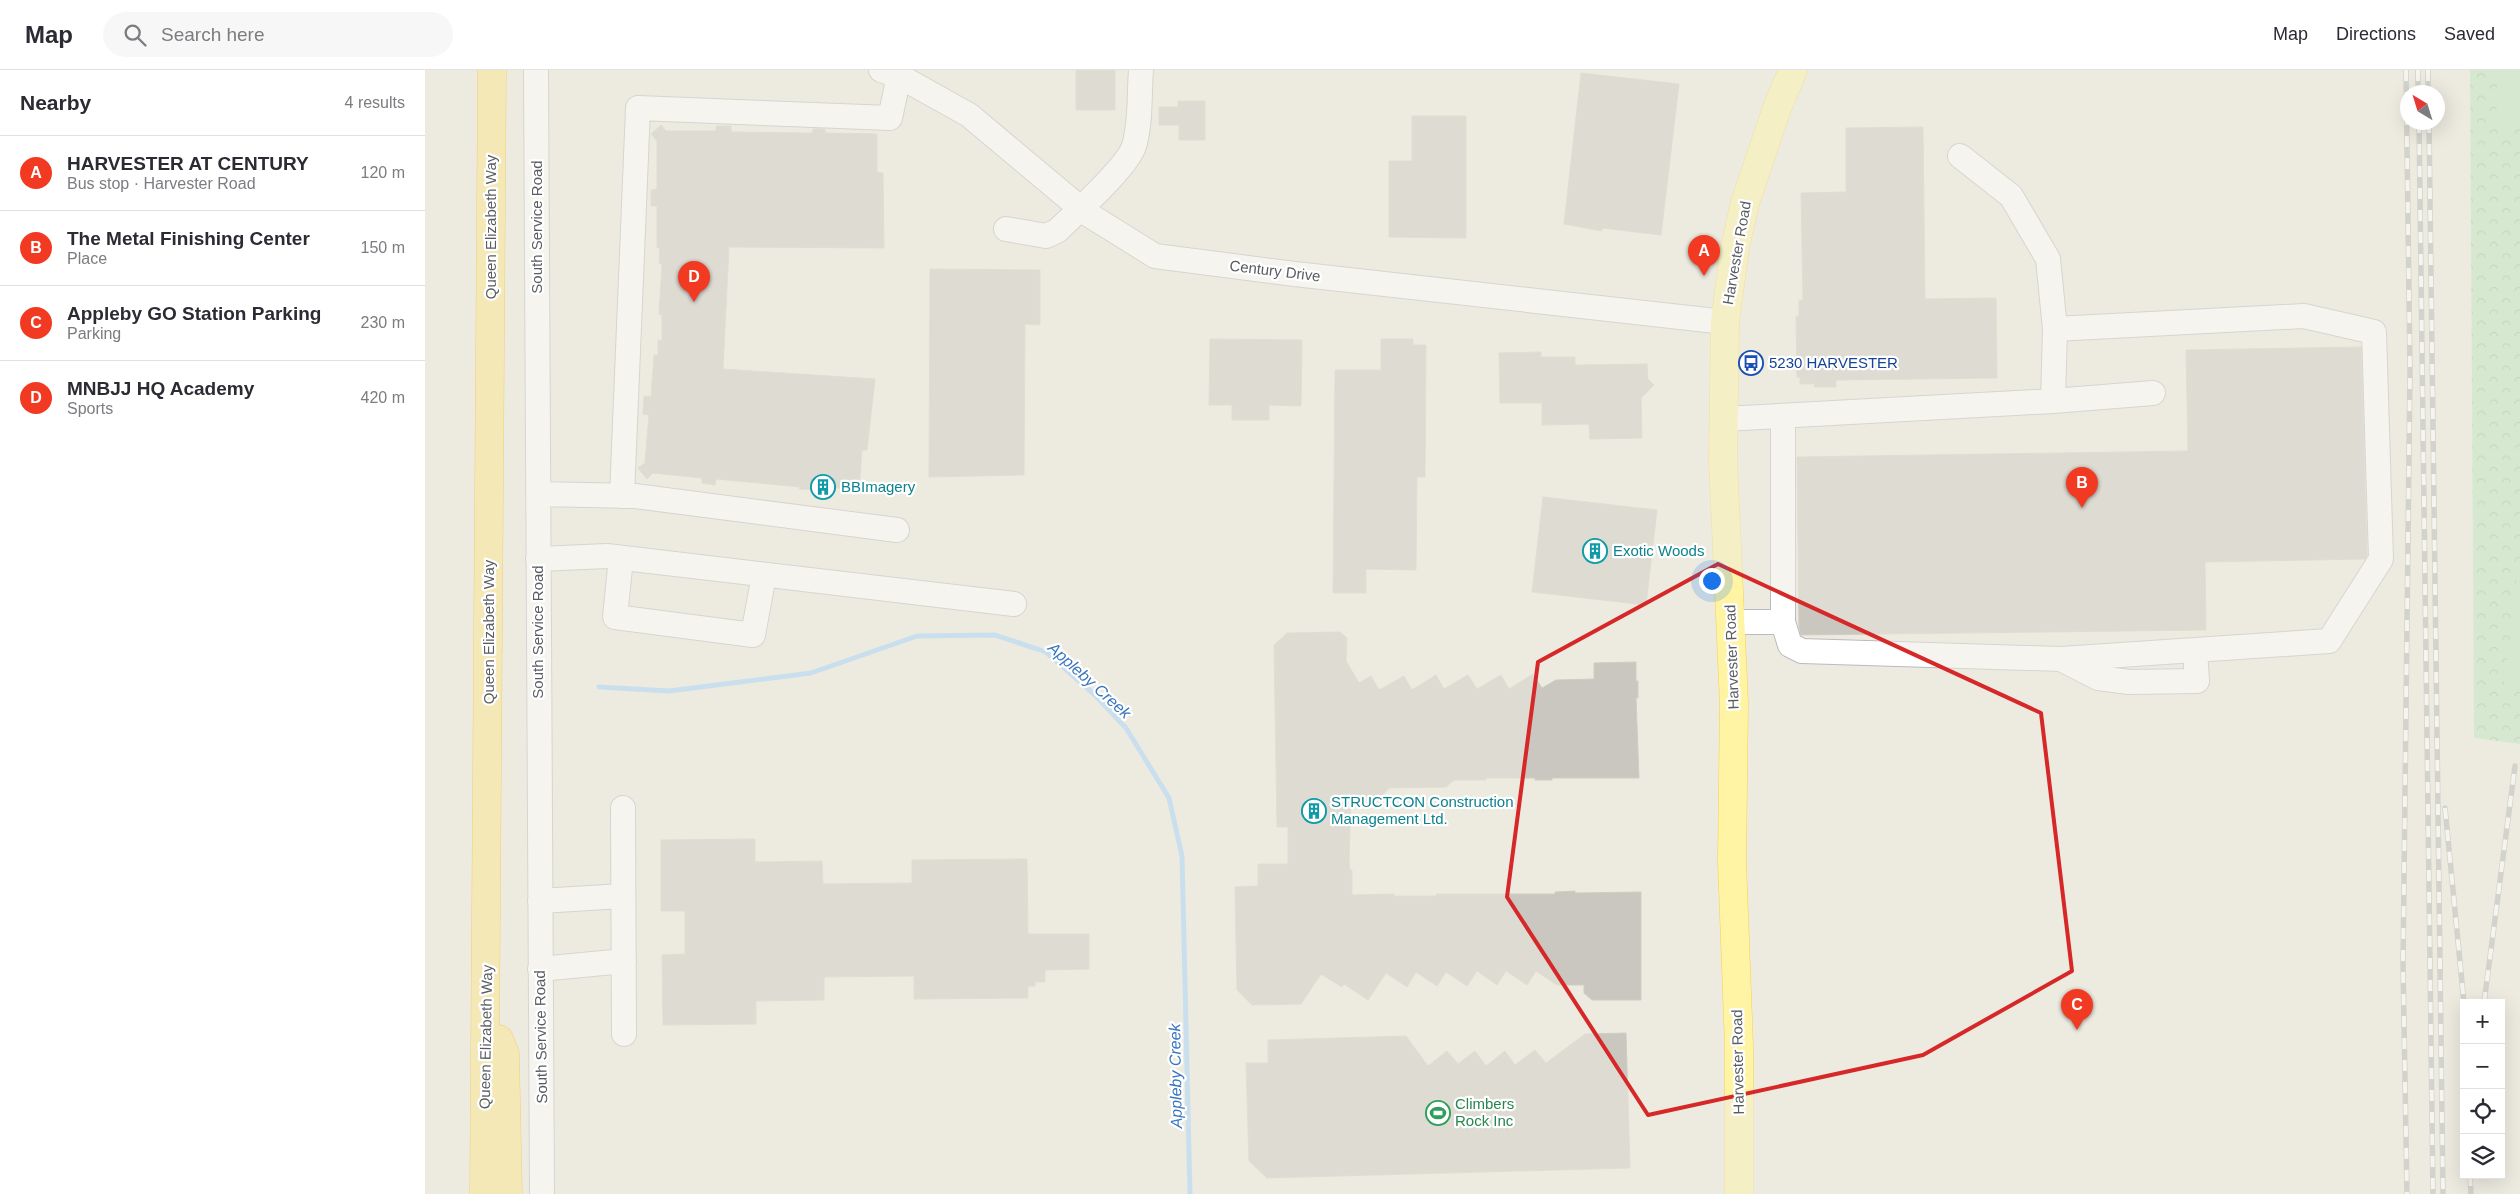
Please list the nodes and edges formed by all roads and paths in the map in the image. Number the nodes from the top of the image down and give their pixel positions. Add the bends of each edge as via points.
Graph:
1 (491, 70) edge
2 (536, 70) edge
3 (1141, 70) edge
4 (1793, 70) edge
5 (890, 73) edge
6 (1960, 156) dead end
7 (1081, 208) junction
8 (1005, 229) dead end
9 (1725, 322) junction
10 (2055, 329) junction
11 (2153, 393) dead end
12 (2053, 401) junction
13 (1783, 417) junction
14 (1724, 419) junction
15 (538, 494) junction
16 (622, 496) junction
17 (897, 530) dead end
18 (621, 558) junction
19 (538, 559) junction
20 (764, 575) junction
21 (1014, 604) dead end
22 (1731, 622) junction
23 (1783, 622) junction
24 (623, 808) dead end
25 (623, 896) junction
26 (540, 901) junction
27 (623, 961) junction
28 (540, 969) junction
29 (487, 1003) junction
30 (624, 1034) dead end
31 (1739, 1185) edge
32 (484, 1194) edge
33 (508, 1194) edge
34 (542, 1194) edge

1 - 29 highway, Queen Elizabeth Way
2 - 15 street, South Service Road
3 - 7 street via 1134,148
4 - 9 main road, Harvester Road via 1773,116 1745,203
5 - 7 street, Century Drive via 969,115
5 - 16 street via 890,118 639,108
6 - 10 street via 2011,196 2048,259
7 - 8 street via 1057,231 1045,236
7 - 9 street, Century Drive via 1155,256
9 - 14 main road, Harvester Road
10 - 12 street
10 - 23 street via 2304,316 2374,332 2381,559 2329,641 2061,659 1802,651 1790,645
11 - 12 street
12 - 13 street
13 - 14 street
13 - 23 street
14 - 22 main road, Harvester Road
15 - 16 street
15 - 19 street, South Service Road
16 - 17 street
18 - 19 street
18 - 20 street
18 - 20 street via 615,617 753,635
19 - 26 street, South Service Road
20 - 21 street
22 - 23 street
22 - 31 main road, Harvester Road via 1734,703 1731,862 1739,1046
24 - 25 street
25 - 26 street
25 - 27 street
26 - 28 street, South Service Road
27 - 28 street
27 - 30 street
28 - 34 street, South Service Road
29 - 32 highway, Queen Elizabeth Way
29 - 33 highway via 505,1054

